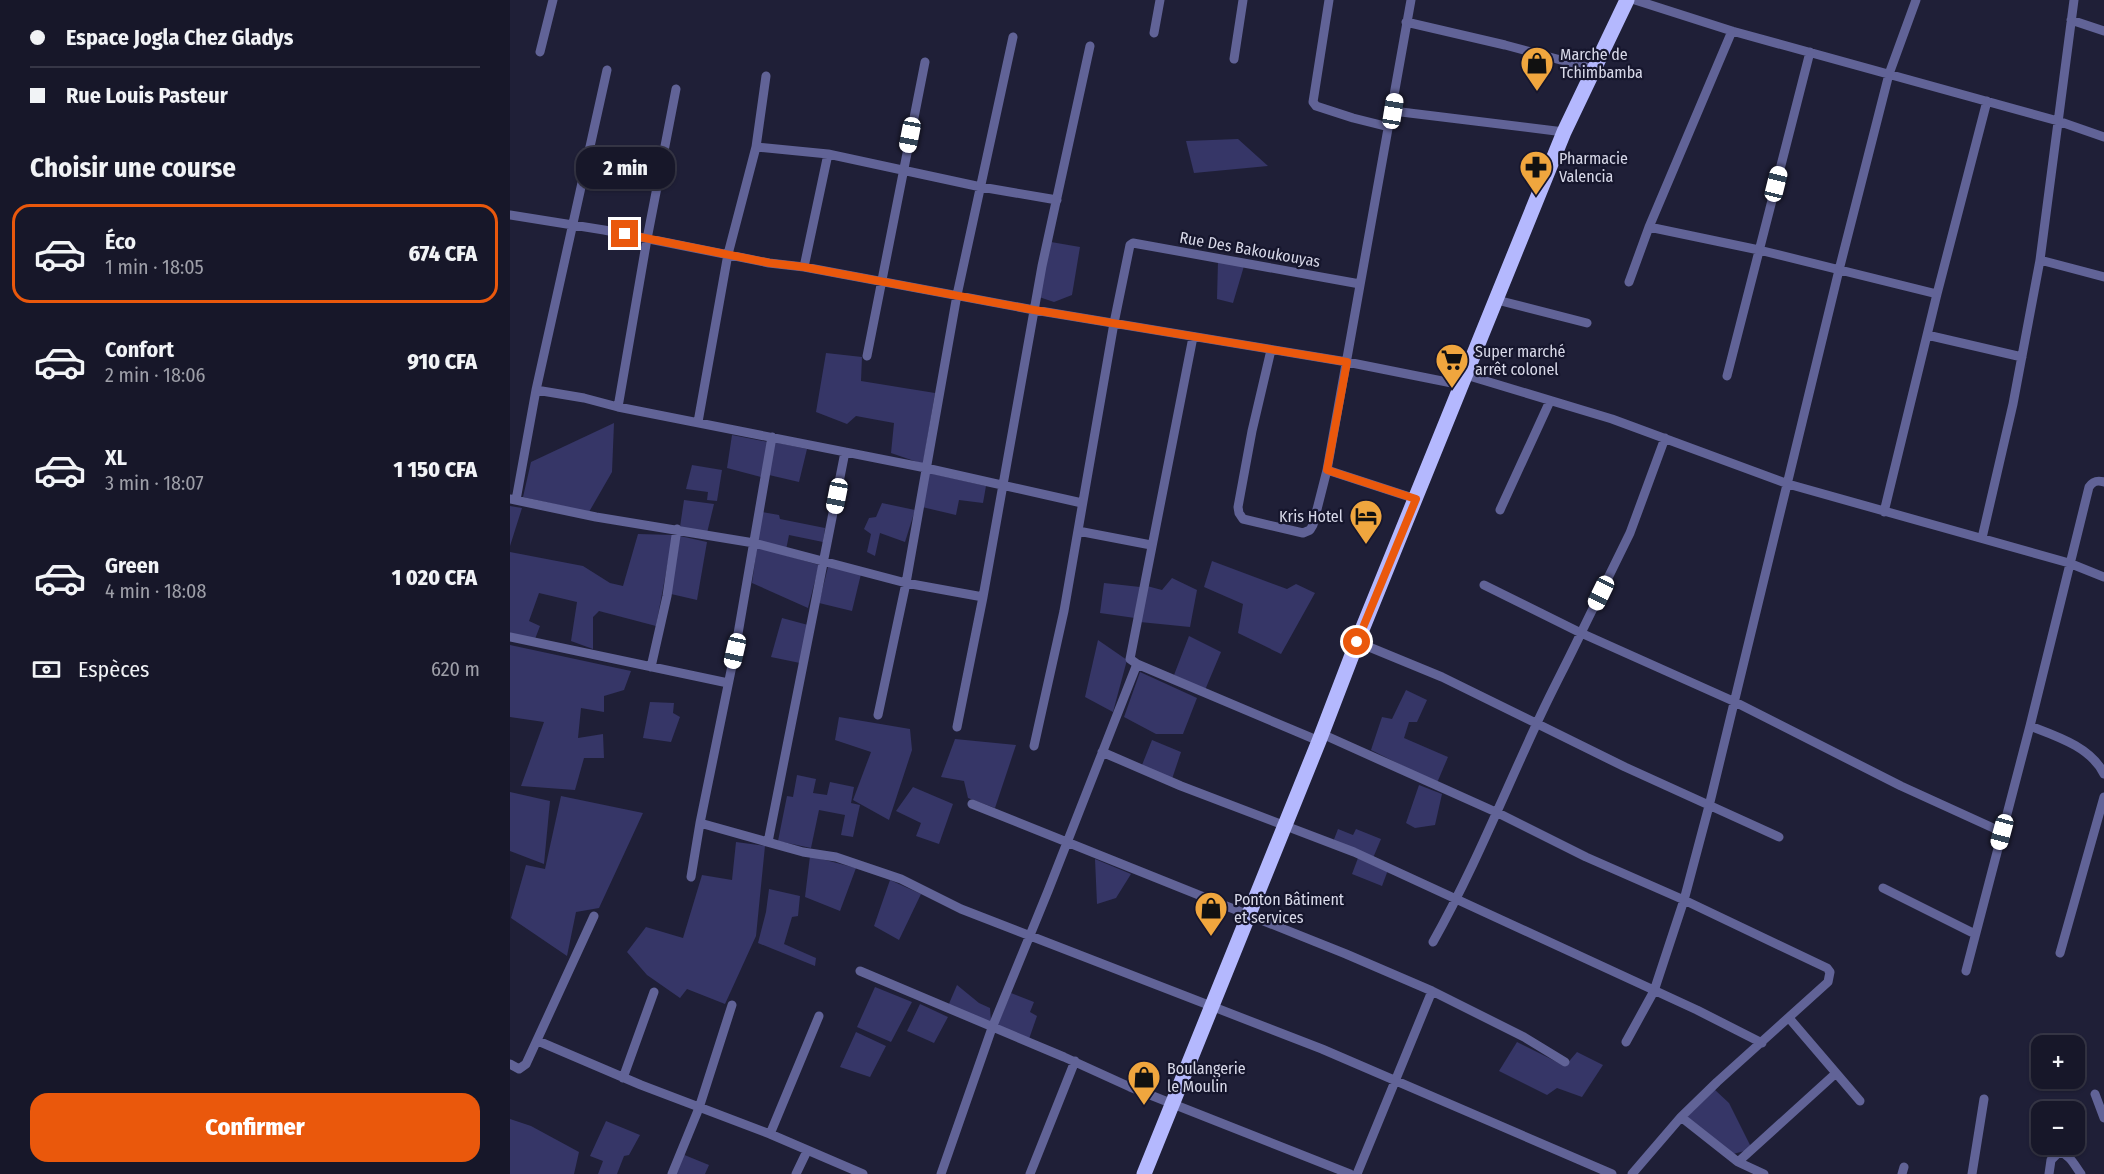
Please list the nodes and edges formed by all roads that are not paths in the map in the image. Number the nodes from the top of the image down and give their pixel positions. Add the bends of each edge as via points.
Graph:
1 (553, 0) edge
2 (1160, 0) edge
3 (1243, 0) edge
4 (1329, 0) edge
5 (1411, 0) edge
6 (1627, 0) edge
7 (1635, 0) edge
8 (1916, 0) edge
9 (2074, 0) edge
10 (2071, 20) junction
11 (1406, 22) junction
12 (1732, 31) junction
13 (2104, 31) edge
14 (1154, 33) dead end
15 (1013, 37) dead end
16 (1090, 46) dead end
17 (540, 52) dead end
18 (1810, 52) junction
19 (1234, 59) dead end
20 (925, 62) dead end
21 (1594, 69) junction
22 (607, 70) dead end
23 (1889, 74) junction
24 (766, 76) dead end
25 (676, 88) dead end
26 (1987, 101) junction
27 (1393, 111) junction
28 (2058, 121) junction
29 (1389, 127) junction
30 (1564, 132) junction
31 (2104, 137) edge
32 (756, 147) junction
33 (828, 154) junction
34 (904, 171) junction
35 (981, 187) junction
36 (1057, 200) junction
37 (510, 215) edge
38 (573, 225) junction
39 (1649, 227) junction
40 (647, 239) junction
41 (1759, 250) junction
42 (728, 254) junction
43 (2040, 260) junction
44 (804, 267) junction
45 (1839, 270) junction
46 (2104, 277) edge
47 (880, 281) junction
48 (1629, 282) dead end
49 (1360, 284) junction
50 (1937, 294) junction
51 (957, 295) junction
52 (1497, 300) junction
53 (1034, 310) junction
54 (1114, 323) junction
55 (1587, 323) dead end
56 (1927, 335) junction
57 (1192, 337) junction
58 (1271, 350) junction
59 (867, 356) dead end
60 (2022, 357) junction
61 (1347, 362) junction
62 (1727, 376) dead end
63 (1464, 380) junction
64 (536, 390) junction
65 (1550, 401) junction
66 (618, 407) junction
67 (698, 422) junction
68 (772, 437) junction
69 (1665, 438) junction
70 (845, 452) junction
71 (927, 468) junction
72 (1327, 470) junction
73 (2104, 482) edge
74 (1788, 484) junction
75 (1003, 486) junction
76 (513, 499) edge
77 (1416, 499) junction
78 (1082, 503) junction
79 (1500, 510) dead end
80 (1884, 512) junction
81 (677, 529) junction
82 (1078, 531) junction
83 (1982, 538) junction
84 (754, 543) junction
85 (1151, 545) junction
86 (824, 562) junction
87 (2069, 563) junction
88 (2104, 577) edge
89 (906, 583) junction
90 (1484, 585) dead end
91 (983, 597) junction
92 (1581, 633) junction
93 (510, 637) edge
94 (1357, 642) junction
95 (1137, 664) junction
96 (651, 666) junction
97 (728, 683) junction
98 (1733, 701) junction
99 (878, 715) dead end
100 (1537, 723) junction
101 (2030, 726) junction
102 (957, 727) dead end
103 (1321, 738) junction
104 (1034, 746) dead end
105 (1102, 752) junction
106 (2101, 759) edge
107 (2104, 774) edge
108 (2104, 797) edge
109 (972, 804) dead end
110 (1709, 806) junction
111 (1498, 813) junction
112 (700, 823) junction
113 (1285, 825) junction
114 (2002, 832) junction
115 (1779, 837) dead end
116 (768, 842) junction
117 (1068, 842) junction
118 (691, 877) dead end
119 (1883, 888) dead end
120 (1457, 899) junction
121 (1684, 900) junction
122 (1248, 915) junction
123 (594, 916) dead end
124 (1975, 934) junction
125 (1029, 936) junction
126 (1433, 942) dead end
127 (2060, 952) dead end
128 (860, 971) dead end
129 (1966, 971) dead end
130 (1432, 991) junction
131 (1654, 991) junction
132 (654, 992) dead end
133 (732, 1005) dead end
134 (1212, 1006) junction
135 (819, 1016) dead end
136 (1789, 1018) junction
137 (992, 1028) junction
138 (538, 1041) junction
139 (1626, 1041) dead end
140 (1762, 1043) junction
141 (1075, 1061) junction
142 (1565, 1062) dead end
143 (510, 1064) edge
144 (1835, 1074) junction
145 (623, 1078) junction
146 (1394, 1081) junction
147 (2095, 1095) dead end
148 (1984, 1099) dead end
149 (1860, 1101) dead end
150 (1173, 1102) junction
151 (699, 1108) junction
152 (1681, 1117) junction
153 (2104, 1118) edge
154 (770, 1134) junction
155 (807, 1150) junction
156 (1738, 1162) junction
157 (672, 1174) edge
158 (796, 1174) edge
159 (863, 1174) edge
160 (940, 1174) edge
161 (1030, 1174) edge
162 (1144, 1174) edge
163 (1350, 1174) edge
164 (1357, 1174) edge
165 (1612, 1174) edge
166 (1632, 1174) edge
167 (1764, 1174) edge
168 (1972, 1174) edge
169 (2049, 1174) edge
170 (2081, 1174) edge

1 - 17 street
2 - 14 street
3 - 19 street
4 - 29 street via 1313,102
5 - 11 street
6 - 21 highway
7 - 12 street
8 - 23 street
9 - 10 street
10 - 13 street
10 - 28 street
11 - 21 street
11 - 27 street
12 - 18 street
12 - 39 street
15 - 35 street
16 - 36 street
18 - 23 street
18 - 41 street
20 - 34 street
21 - 30 highway
22 - 38 street
23 - 26 street
23 - 45 street
24 - 32 street
25 - 40 street
26 - 28 street
26 - 50 street
27 - 29 street
27 - 30 street
28 - 31 street
28 - 43 street
29 - 49 street
30 - 52 highway
32 - 33 street
32 - 42 street
33 - 34 street
33 - 44 street
34 - 35 street
34 - 47 street
35 - 36 street
35 - 51 street
36 - 53 street
37 - 38 street
38 - 40 street
38 - 64 street
39 - 41 street
39 - 48 street
40 - 42 street
40 - 66 street
41 - 45 street
41 - 62 street
42 - 44 street
42 - 67 street
43 - 46 street
43 - 60 street
44 - 47 street
45 - 50 street
45 - 74 street
47 - 51 street
47 - 59 street
49 - 54 street, Rue Des Bakoukouyas via 1133,243
49 - 61 street
50 - 56 street
51 - 53 street
51 - 71 street
52 - 55 street
52 - 63 highway
53 - 54 street
53 - 75 street
54 - 57 street
54 - 78 street
56 - 60 street
56 - 80 street
57 - 58 street
57 - 85 street
58 - 61 street
58 - 72 street via 1252,431 1239,513 1243,519 1303,533 1310,530
60 - 83 street
61 - 63 street
61 - 72 street
63 - 65 street
63 - 77 highway
64 - 66 street
64 - 76 street
65 - 69 street
65 - 79 street
66 - 67 street
67 - 68 street
68 - 70 street
68 - 84 street
69 - 74 street
69 - 92 street via 1630,533
70 - 71 street
70 - 86 street
71 - 75 street
71 - 89 street
72 - 77 street
73 - 87 street via 2092,482 2089,487
74 - 80 street
74 - 98 street
75 - 78 street
75 - 91 street
76 - 81 street
77 - 94 highway
78 - 82 street
80 - 83 street
81 - 84 street
81 - 96 street
82 - 85 street
82 - 104 street
83 - 87 street
84 - 86 street
84 - 97 street
85 - 95 street via 1130,656
86 - 89 street
86 - 116 street
87 - 88 street
87 - 101 street
89 - 91 street
89 - 99 street
90 - 92 street
91 - 102 street
92 - 98 street
92 - 100 street
93 - 96 street
94 - 100 street
94 - 103 highway
95 - 103 street
95 - 105 street
96 - 97 street
97 - 112 street
98 - 110 street
98 - 114 street
100 - 110 street
100 - 111 street
101 - 106 street
101 - 114 street
103 - 111 street
103 - 113 highway
105 - 113 street
105 - 117 street
106 - 107 street
108 - 127 street
109 - 117 street
110 - 115 street
110 - 121 street
111 - 120 street
111 - 121 street
112 - 116 street
112 - 118 street
113 - 120 street
113 - 122 highway
114 - 124 street
116 - 125 street via 836,856
117 - 122 street
117 - 125 street
119 - 124 street
120 - 126 street
120 - 131 street
121 - 131 street
121 - 136 street via 1827,968 1828,982
122 - 130 street
122 - 134 highway
123 - 138 street
124 - 129 street
125 - 134 street
125 - 137 street
128 - 137 street
130 - 142 street
130 - 146 street
131 - 139 street
131 - 140 street
132 - 145 street
133 - 151 street
134 - 146 street
134 - 150 highway
135 - 154 street
136 - 140 street
136 - 144 street
137 - 141 street
137 - 160 street
138 - 143 street via 523,1068
138 - 145 street
140 - 152 street
141 - 150 street
141 - 161 street
144 - 149 street
144 - 156 street
145 - 151 street
146 - 164 street
146 - 165 street
147 - 153 street
148 - 168 street
150 - 162 highway
150 - 163 street
151 - 154 street
151 - 157 street
152 - 156 street
152 - 166 street
154 - 155 street
155 - 158 street
155 - 159 street
156 - 167 street
169 - 170 street via 2051,1160 2059,1152 2069,1157

